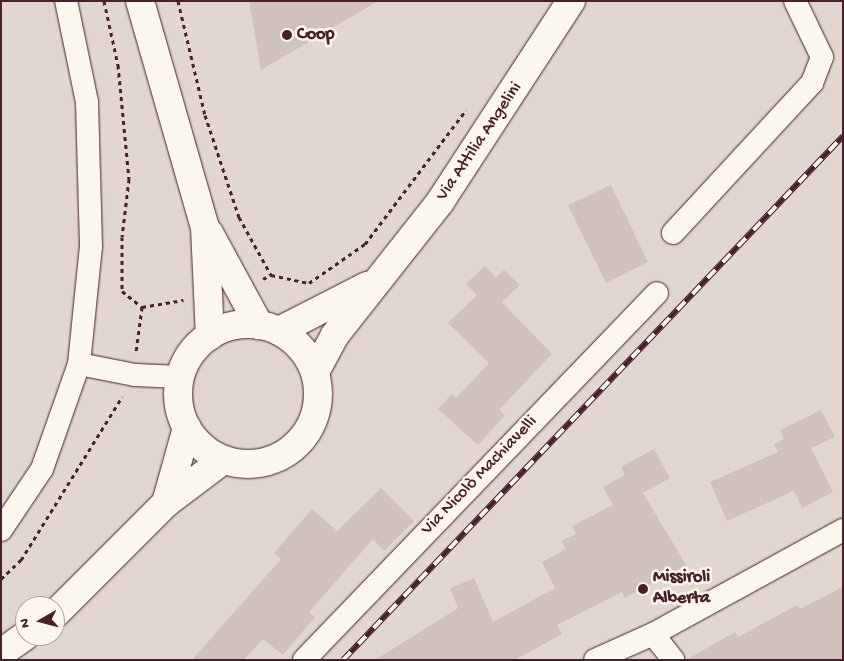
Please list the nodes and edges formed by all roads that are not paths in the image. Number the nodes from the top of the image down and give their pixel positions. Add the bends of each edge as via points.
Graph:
1 (66, 1) edge
2 (140, 1) edge
3 (571, 1) edge
4 (796, 1) edge
5 (205, 227) junction
6 (673, 233) dead end
7 (382, 278) junction
8 (657, 293) dead end
9 (269, 328) junction
10 (210, 336) junction
11 (79, 364) junction
12 (315, 372) junction
13 (180, 377) junction
14 (187, 428) junction
15 (223, 460) junction
16 (166, 503) junction
17 (1, 530) edge
18 (843, 530) edge
19 (65, 604) edge
20 (653, 634) junction
21 (15, 643) edge
22 (1, 653) edge
23 (304, 660) edge
24 (595, 660) edge
25 (673, 660) edge

1 - 11 street via 87,102 91,246
2 - 5 street
3 - 7 street, Via Attilia Angelini via 440,202
4 - 6 street via 822,57 812,83
5 - 9 street
5 - 10 street
7 - 9 street, Via Attilia Angelini
7 - 12 street, Via Attilia Angelini via 334,335
8 - 23 street, Via Nicolò Machiavelli
9 - 10 street via 225,328
9 - 12 street via 306,355
10 - 13 street via 197,347
11 - 13 street via 135,375
11 - 17 street via 42,469
12 - 15 street via 316,411 297,445 262,463
13 - 14 street via 178,395
14 - 15 street via 202,447
14 - 16 street
15 - 16 street
16 - 19 street
18 - 20 street
20 - 24 street
20 - 25 street
21 - 22 street

